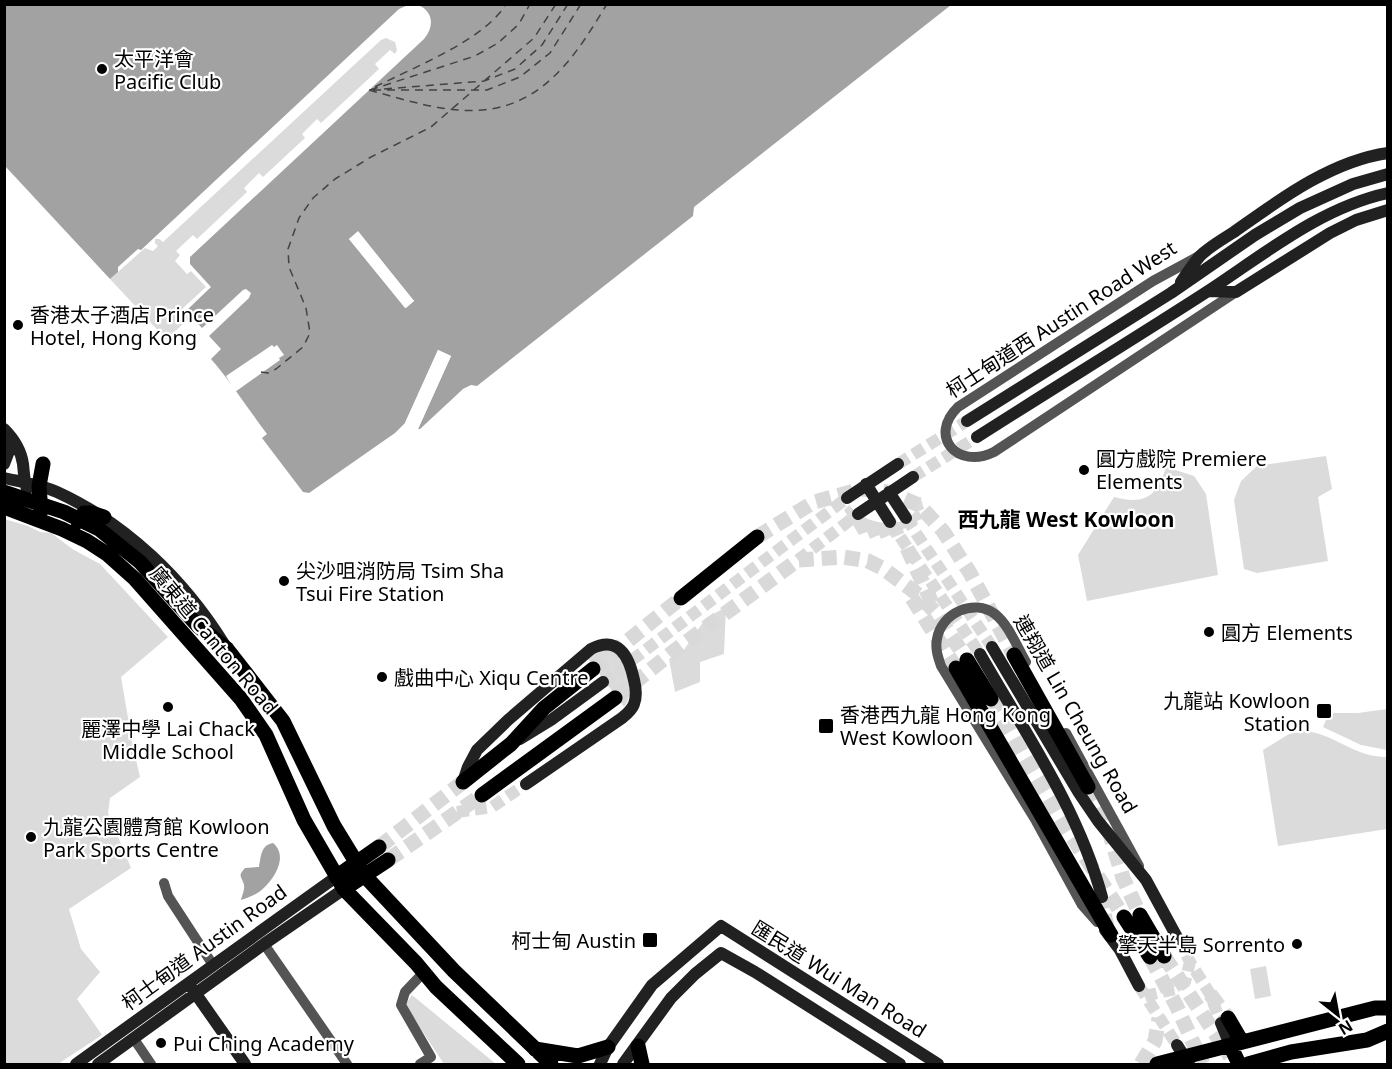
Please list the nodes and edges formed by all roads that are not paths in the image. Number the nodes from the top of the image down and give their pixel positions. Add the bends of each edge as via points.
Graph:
1 (1388, 153) edge
2 (1388, 174) edge
3 (1388, 192) edge
4 (1388, 210) edge
5 (1201, 255) junction
6 (1208, 291) junction
7 (1236, 292) junction
8 (1171, 293) junction
9 (967, 421) tunnel mouth
10 (4, 429) edge
11 (976, 437) tunnel mouth
12 (4, 464) edge
13 (43, 464) dead end
14 (898, 464) tunnel mouth
15 (913, 477) tunnel mouth
16 (4, 478) edge
17 (32, 484) junction
18 (866, 484) junction
19 (4, 492) edge
20 (889, 492) junction
21 (848, 498) tunnel mouth
22 (876, 501) junction
23 (4, 507) edge
24 (858, 514) tunnel mouth
25 (104, 517) junction
26 (906, 518) tunnel mouth
27 (42, 520) junction
28 (890, 522) tunnel mouth
29 (757, 537) tunnel mouth
30 (87, 541) junction
31 (681, 598) tunnel mouth
32 (992, 646) tunnel mouth
33 (227, 649) junction
34 (1014, 655) tunnel mouth
35 (968, 660) junction
36 (593, 669) tunnel mouth
37 (603, 682) tunnel mouth
38 (615, 698) tunnel mouth
39 (991, 699) tunnel mouth
40 (511, 744) junction
41 (463, 782) joint
42 (526, 784) tunnel mouth
43 (1088, 787) tunnel mouth
44 (482, 795) tunnel mouth
45 (384, 853) tunnel mouth
46 (360, 869) junction
47 (1146, 880) junction
48 (164, 883) dead end
49 (340, 883) junction
50 (1102, 897) tunnel mouth
51 (1140, 915) tunnel mouth
52 (1124, 917) tunnel mouth
53 (1106, 931) junction
54 (1178, 939) tunnel mouth
55 (264, 944) junction
56 (213, 965) junction
57 (424, 972) junction
58 (1139, 986) tunnel mouth
59 (192, 988) junction
60 (1383, 1006) edge
61 (1224, 1021) tunnel mouth
62 (1388, 1031) edge
63 (134, 1040) junction
64 (1367, 1040) junction
65 (1388, 1042) edge
66 (1236, 1043) junction
67 (638, 1046) junction
68 (608, 1047) junction
69 (535, 1049) junction
70 (1184, 1056) edge
71 (76, 1065) edge
72 (98, 1065) edge
73 (151, 1065) edge
74 (245, 1065) edge
75 (347, 1065) edge
76 (420, 1065) edge
77 (518, 1065) edge
78 (550, 1065) edge
79 (600, 1065) edge
80 (623, 1065) edge
81 (642, 1065) edge
82 (900, 1065) edge
83 (938, 1065) edge
84 (1157, 1065) edge
85 (1239, 1065) edge
86 (1248, 1065) edge

1 - 5 main road, 柯士甸道西 Austin Road West via 1358,160 1316,180 1258,214
2 - 8 main road, 柯士甸道西 Austin Road West via 1353,184 1300,208
3 - 6 main road via 1359,201 1298,232
4 - 7 main road, 柯士甸道西 Austin Road West via 1330,232
5 - 7 street, 柯士甸道西 Austin Road West via 1153,281 958,406 946,431 954,451 968,459 994,453
5 - 8 main road
6 - 7 main road
6 - 11 main road
8 - 9 main road, 柯士甸道西 Austin Road West
10 - 12 main road via 9,451
10 - 17 main road via 21,454
13 - 17 main road
14 - 18 main road
15 - 20 main road
16 - 17 main road, 廣東道 Canton Road
17 - 25 main road, 廣東道 Canton Road via 56,491
17 - 27 main road
18 - 21 main road
18 - 22 main road
19 - 33 main road, 廣東道 Canton Road via 85,521 119,544 156,578 198,626
20 - 22 main road
20 - 26 main road
22 - 24 main road
22 - 28 main road
23 - 27 main road, 廣東道 Canton Road
25 - 30 main road via 88,512 81,515 78,524
25 - 33 main road, 廣東道 Canton Road via 161,565 209,620
27 - 30 main road, 廣東道 Canton Road
29 - 31 main road
30 - 49 main road, 廣東道 Canton Road via 135,579 241,699 274,751 304,820
32 - 47 main road, 連翔道 Lin Cheung Road via 1079,793
33 - 46 main road, 廣東道 Canton Road via 283,721 334,826
34 - 43 main road
35 - 39 main road
35 - 50 main road via 1064,798 1084,841
35 - 53 main road
36 - 40 main road via 544,708
37 - 40 main road
38 - 44 main road
40 - 41 main road
41 - 42 main road via 477,750 508,720 591,649 604,644 615,646 631,666 636,695 632,708
45 - 46 main road
46 - 49 main road, 柯士甸道 Austin Road
46 - 69 main road, 廣東道 Canton Road via 454,971
47 - 53 street, 連翔道 Lin Cheung Road via 1004,622 978,607 953,614 943,623 937,638 941,666 1036,821 1082,905
47 - 54 main road, 連翔道 Lin Cheung Road
48 - 56 street via 168,896
49 - 55 main road, 柯士甸道 Austin Road
49 - 56 main road, 柯士甸道 Austin Road
49 - 57 main road, 廣東道 Canton Road
51 - 52 main road via 1157,957
53 - 58 main road, 連翔道 Lin Cheung Road
55 - 59 main road, 柯士甸道 Austin Road
55 - 75 street
56 - 59 main road, 柯士甸道 Austin Road
57 - 76 street via 405,992 400,1005 431,1057
57 - 77 main road, 廣東道 Canton Road
59 - 63 main road, 柯士甸道 Austin Road
59 - 71 main road, 柯士甸道 Austin Road
59 - 74 main road
60 - 66 main road
61 - 66 main road
62 - 64 main road
63 - 72 main road, 柯士甸道 Austin Road
63 - 73 street
64 - 65 main road
64 - 86 main road via 1291,1052
66 - 70 main road
66 - 85 main road
67 - 80 main road
67 - 81 main road
67 - 82 main road, 匯民道 Wui Man Road via 671,998 721,953
68 - 69 main road via 578,1056
68 - 79 main road
68 - 83 main road, 匯民道 Wui Man Road via 651,985 721,926
69 - 78 main road, 廣東道 Canton Road
70 - 84 main road

